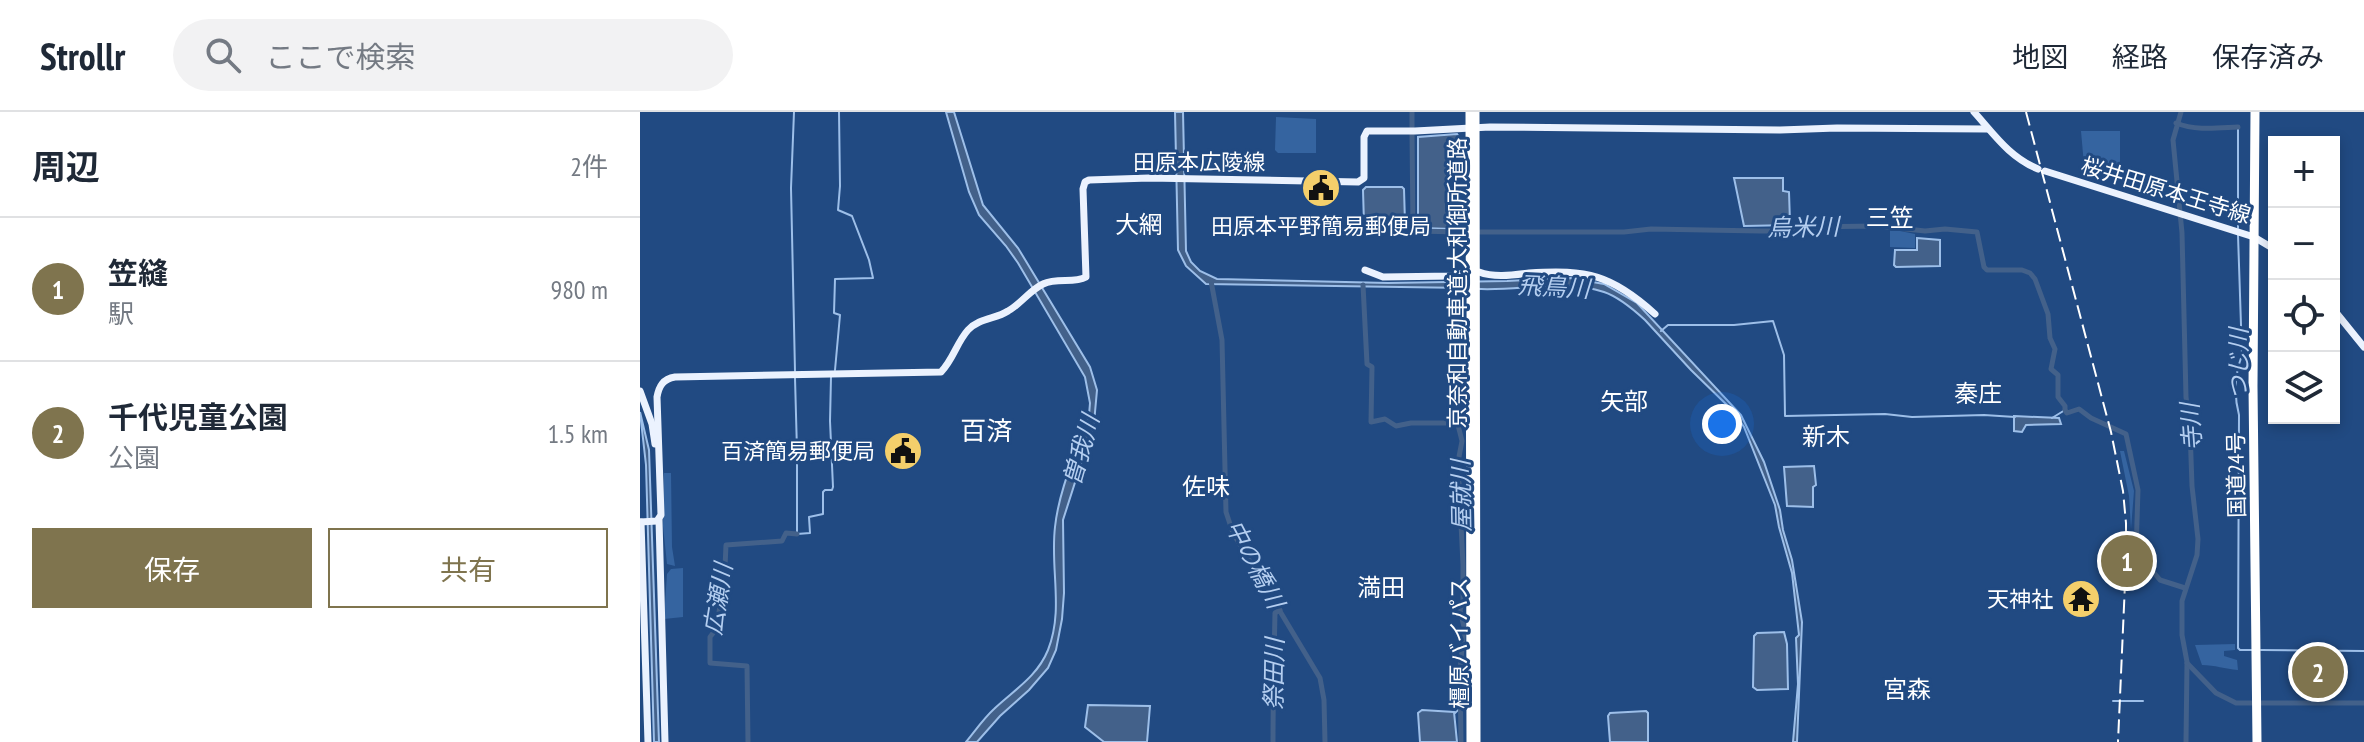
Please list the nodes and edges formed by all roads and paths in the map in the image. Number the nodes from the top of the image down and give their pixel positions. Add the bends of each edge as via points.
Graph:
1 (1473, 112) edge
2 (1974, 112) edge
3 (1983, 112) edge
4 (2255, 112) edge
5 (1985, 126) junction
6 (1472, 127) junction
7 (2254, 237) junction
8 (2268, 245) edge
9 (1365, 270) dead end
10 (1473, 273) junction
11 (1655, 314) dead end
12 (2340, 317) edge
13 (2364, 347) edge
14 (640, 391) edge
15 (658, 458) junction
16 (658, 521) junction
17 (641, 522) edge
18 (648, 742) edge
19 (665, 742) edge
20 (1474, 742) edge
21 (2257, 742) edge

1 - 6 highway, 橿原バイパス
1 - 20 highway, 京奈和自動車道;大和御所道路, bridge
2 - 5 main road, 桜井田原本王寺線
3 - 5 main road
4 - 7 highway, 国道24号
5 - 6 main road, 田原本広陵線
5 - 7 main road, 桜井田原本王寺線 via 2012,154 2042,170
6 - 10 highway, 橿原バイパス
6 - 10 highway, 橿原バイパス via 1477,198
6 - 15 main road, 田原本広陵線 via 1367,131 1364,178 1358,182 1085,182 1086,277 1045,283 1007,312 970,328 941,372 675,377 661,385 657,397
7 - 8 main road, 桜井田原本王寺線
7 - 21 highway, 国道24号
9 - 10 main road via 1383,277
10 - 11 main road via 1587,274 1631,292
10 - 20 highway, 橿原バイパス, bridge
12 - 13 main road
14 - 15 main road
15 - 16 main road, 田原本広陵線
16 - 17 main road
16 - 19 main road, 田原本広陵線
17 - 18 main road

